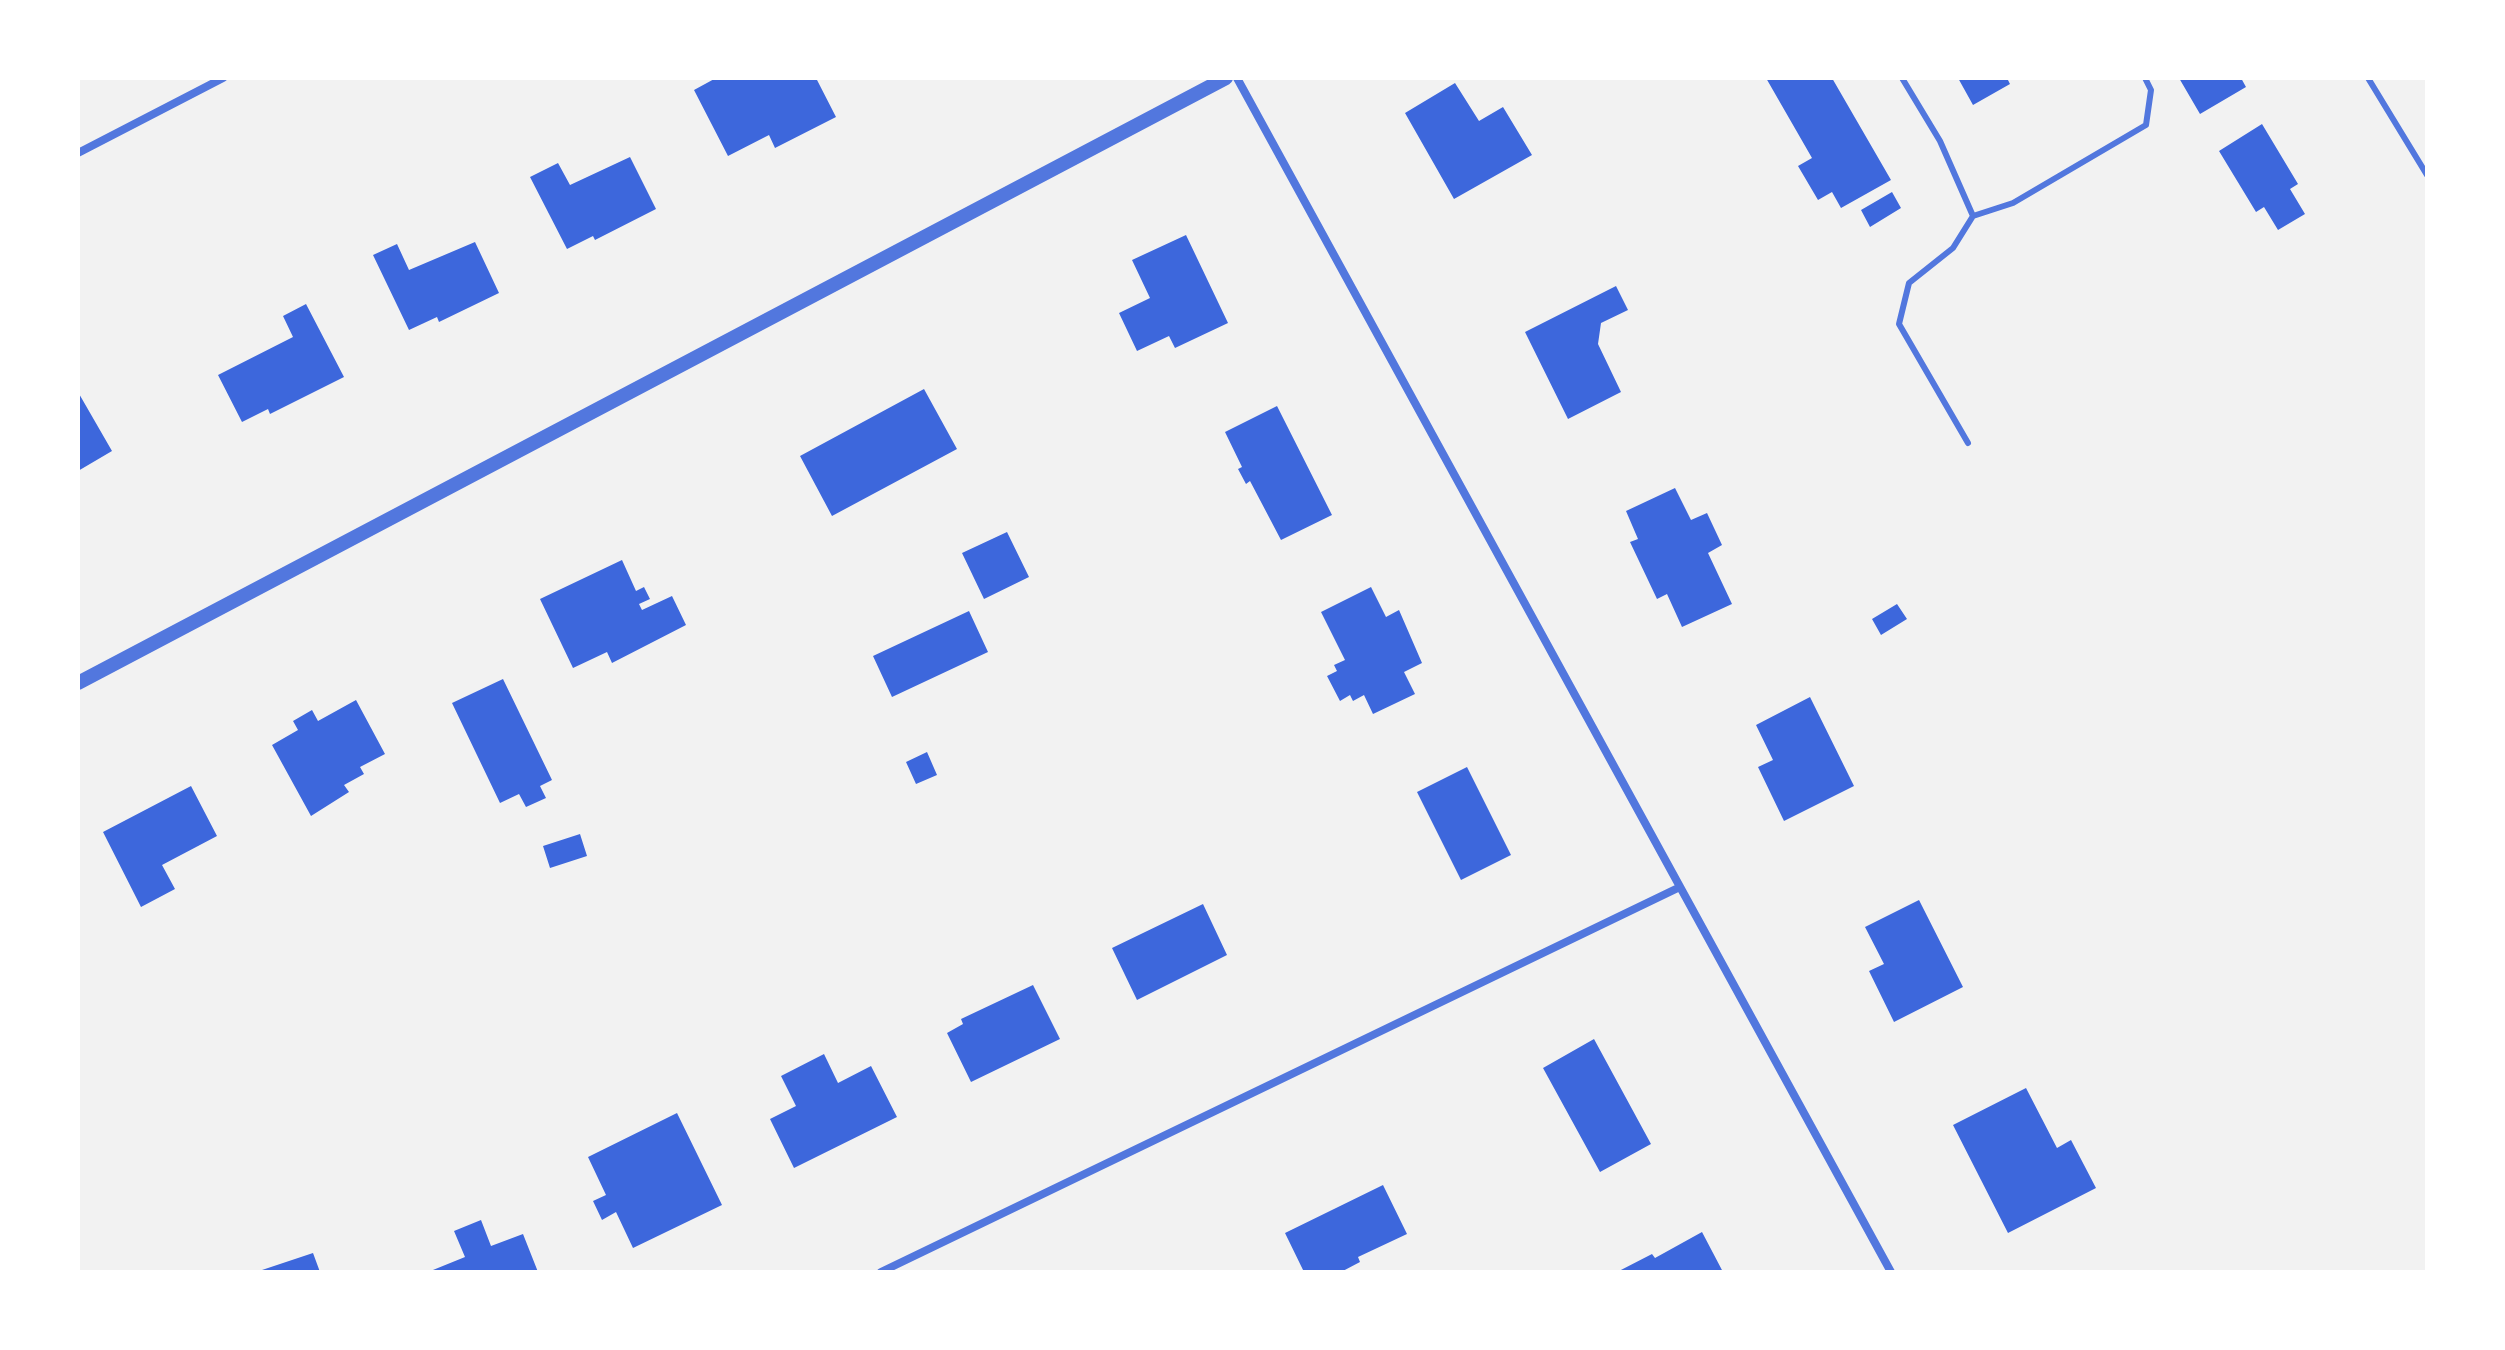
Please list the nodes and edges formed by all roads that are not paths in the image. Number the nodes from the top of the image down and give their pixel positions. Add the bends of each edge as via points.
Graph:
1 (223, 78) edge
2 (1226, 78) edge
3 (1237, 78) edge
4 (1902, 78) edge
5 (2145, 78) edge
6 (2368, 78) edge
7 (78, 153) edge
8 (2427, 175) edge
9 (1973, 216) junction
10 (1968, 443) dead end
11 (78, 683) edge
12 (1680, 887) junction
13 (881, 1272) edge
14 (1891, 1272) edge

1 - 7 street
2 - 11 street
3 - 12 street
4 - 9 lane via 1940,141
5 - 9 lane via 2151,90 2146,125 2013,203
6 - 8 lane
9 - 10 lane via 1953,248 1909,283 1899,324
12 - 13 street
12 - 14 street

